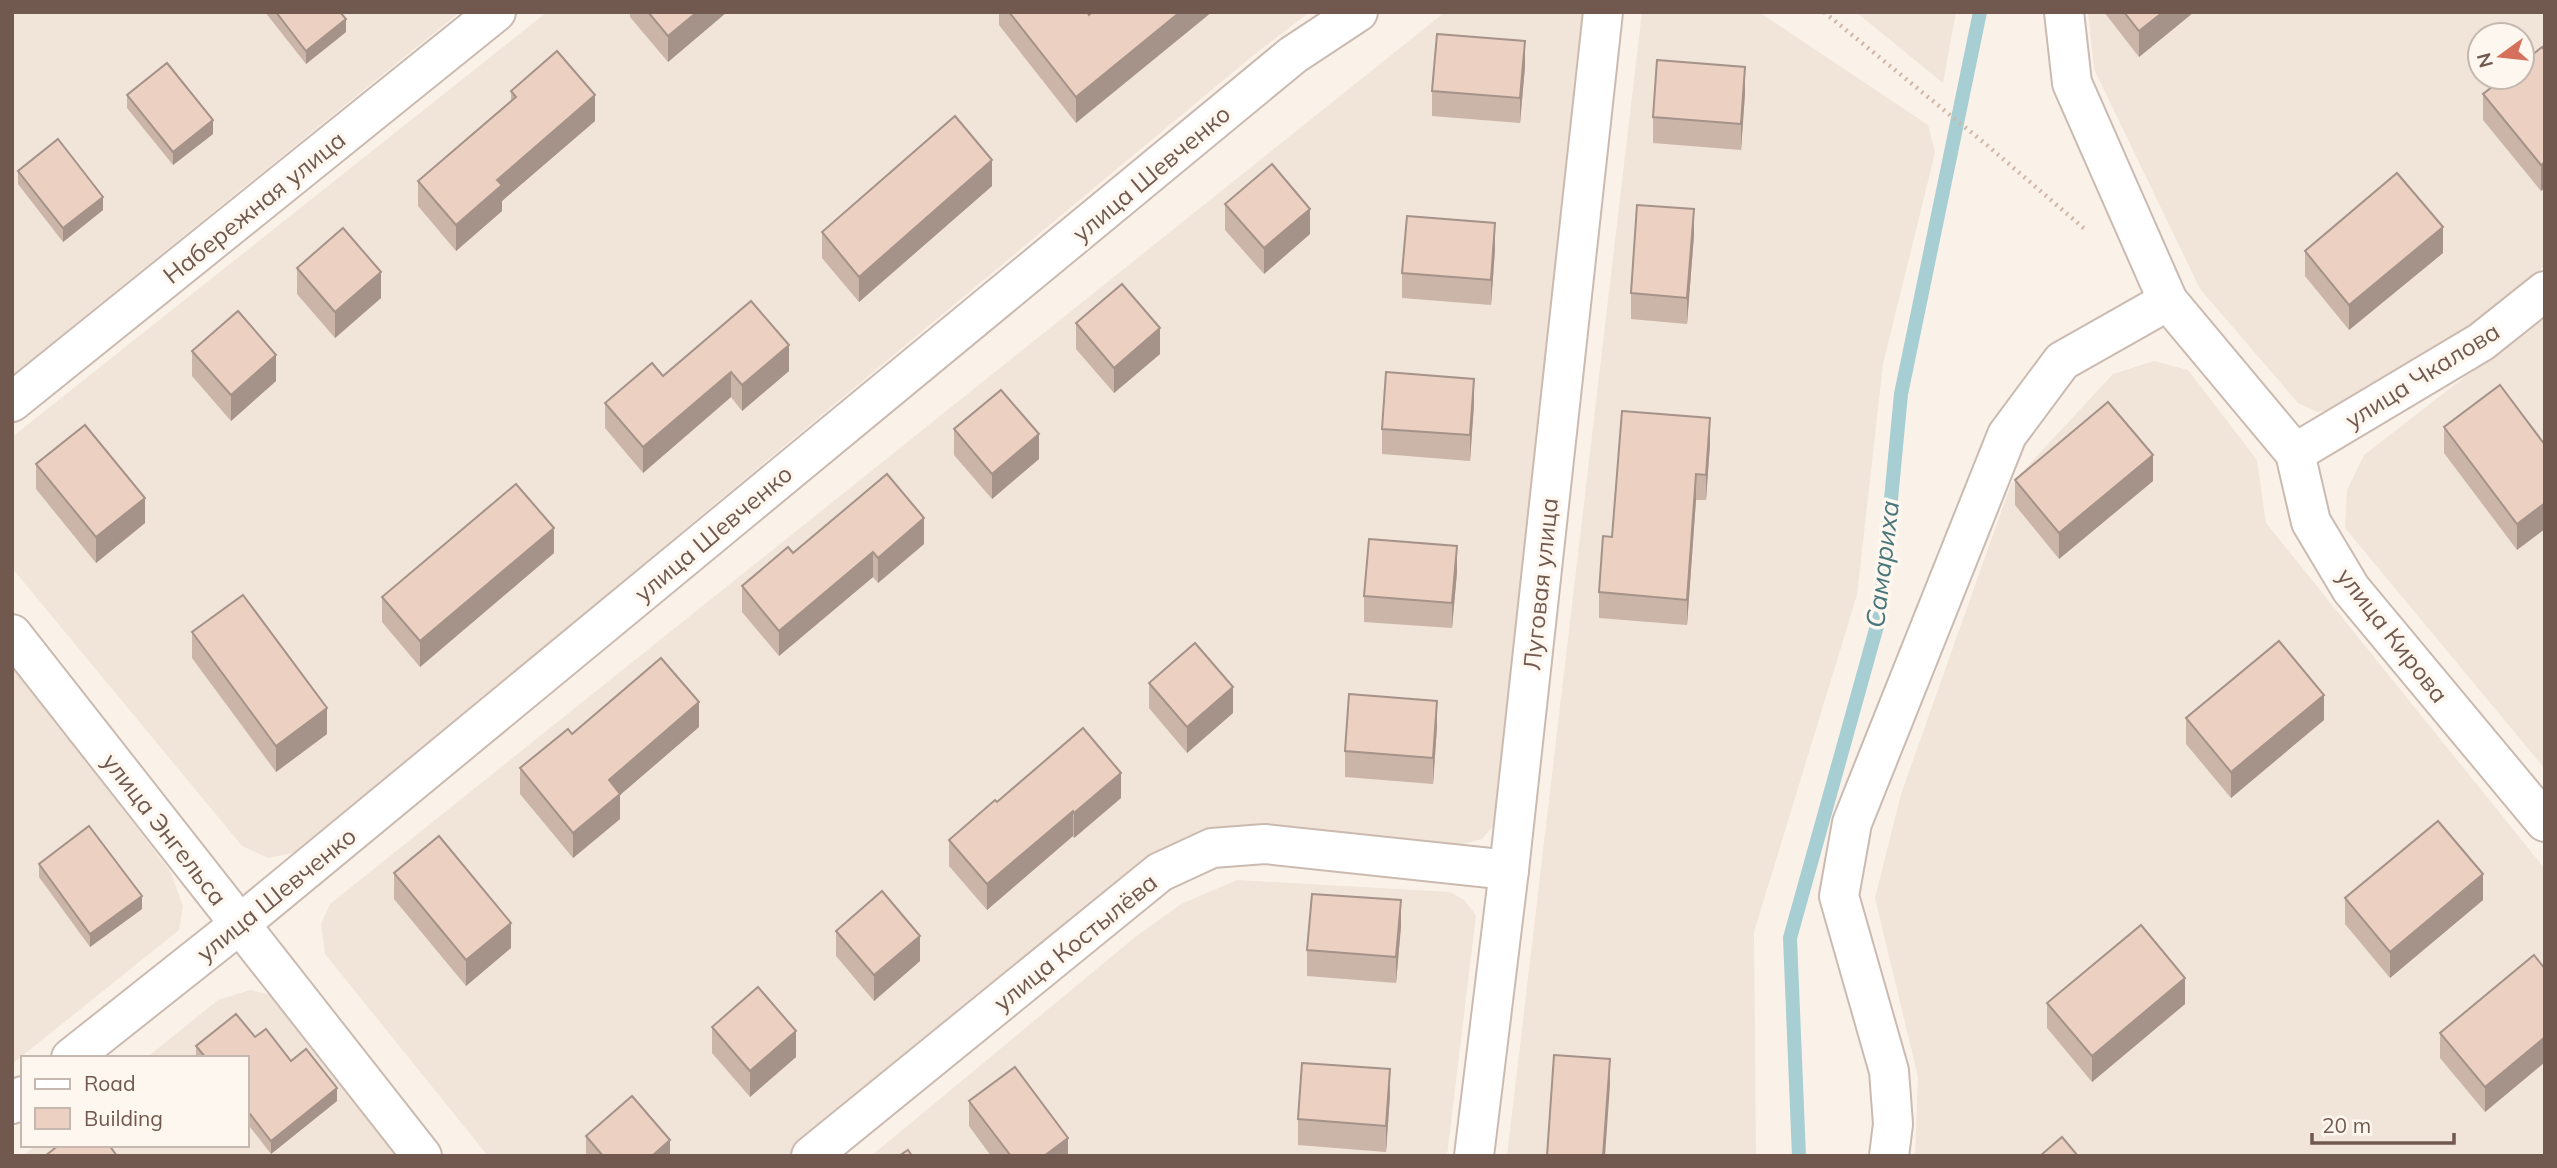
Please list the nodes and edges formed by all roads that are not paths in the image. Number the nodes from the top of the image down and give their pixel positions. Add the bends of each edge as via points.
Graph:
1 (496, 12) edge
2 (1358, 12) edge
3 (1603, 12) edge
4 (2064, 12) edge
5 (2545, 291) edge
6 (2168, 301) junction
7 (12, 402) edge
8 (2295, 453) junction
9 (12, 634) edge
10 (2545, 821) edge
11 (1509, 870) junction
12 (240, 924) junction
13 (74, 1056) edge
14 (422, 1156) edge
15 (811, 1156) edge
16 (1474, 1156) edge
17 (1889, 1156) edge

1 - 7 street, Набережная улица
2 - 12 street, улица Шевченко via 1293,55
3 - 11 street, Луговая улица
4 - 6 street, улица Кирова via 2072,83
5 - 8 street, улица Чкалова via 2482,342
6 - 8 street, улица Кирова
6 - 17 street via 2062,361 2007,435 1852,823 1839,896 1889,1071 1894,1124
8 - 10 street, улица Кирова via 2311,522 2351,589
9 - 12 street, улица Энгельса
11 - 15 street, улица Костылёва via 1265,844 1212,849 1160,872
11 - 16 street, Луговая улица
12 - 13 street, улица Шевченко
12 - 14 street, улица Энгельса

